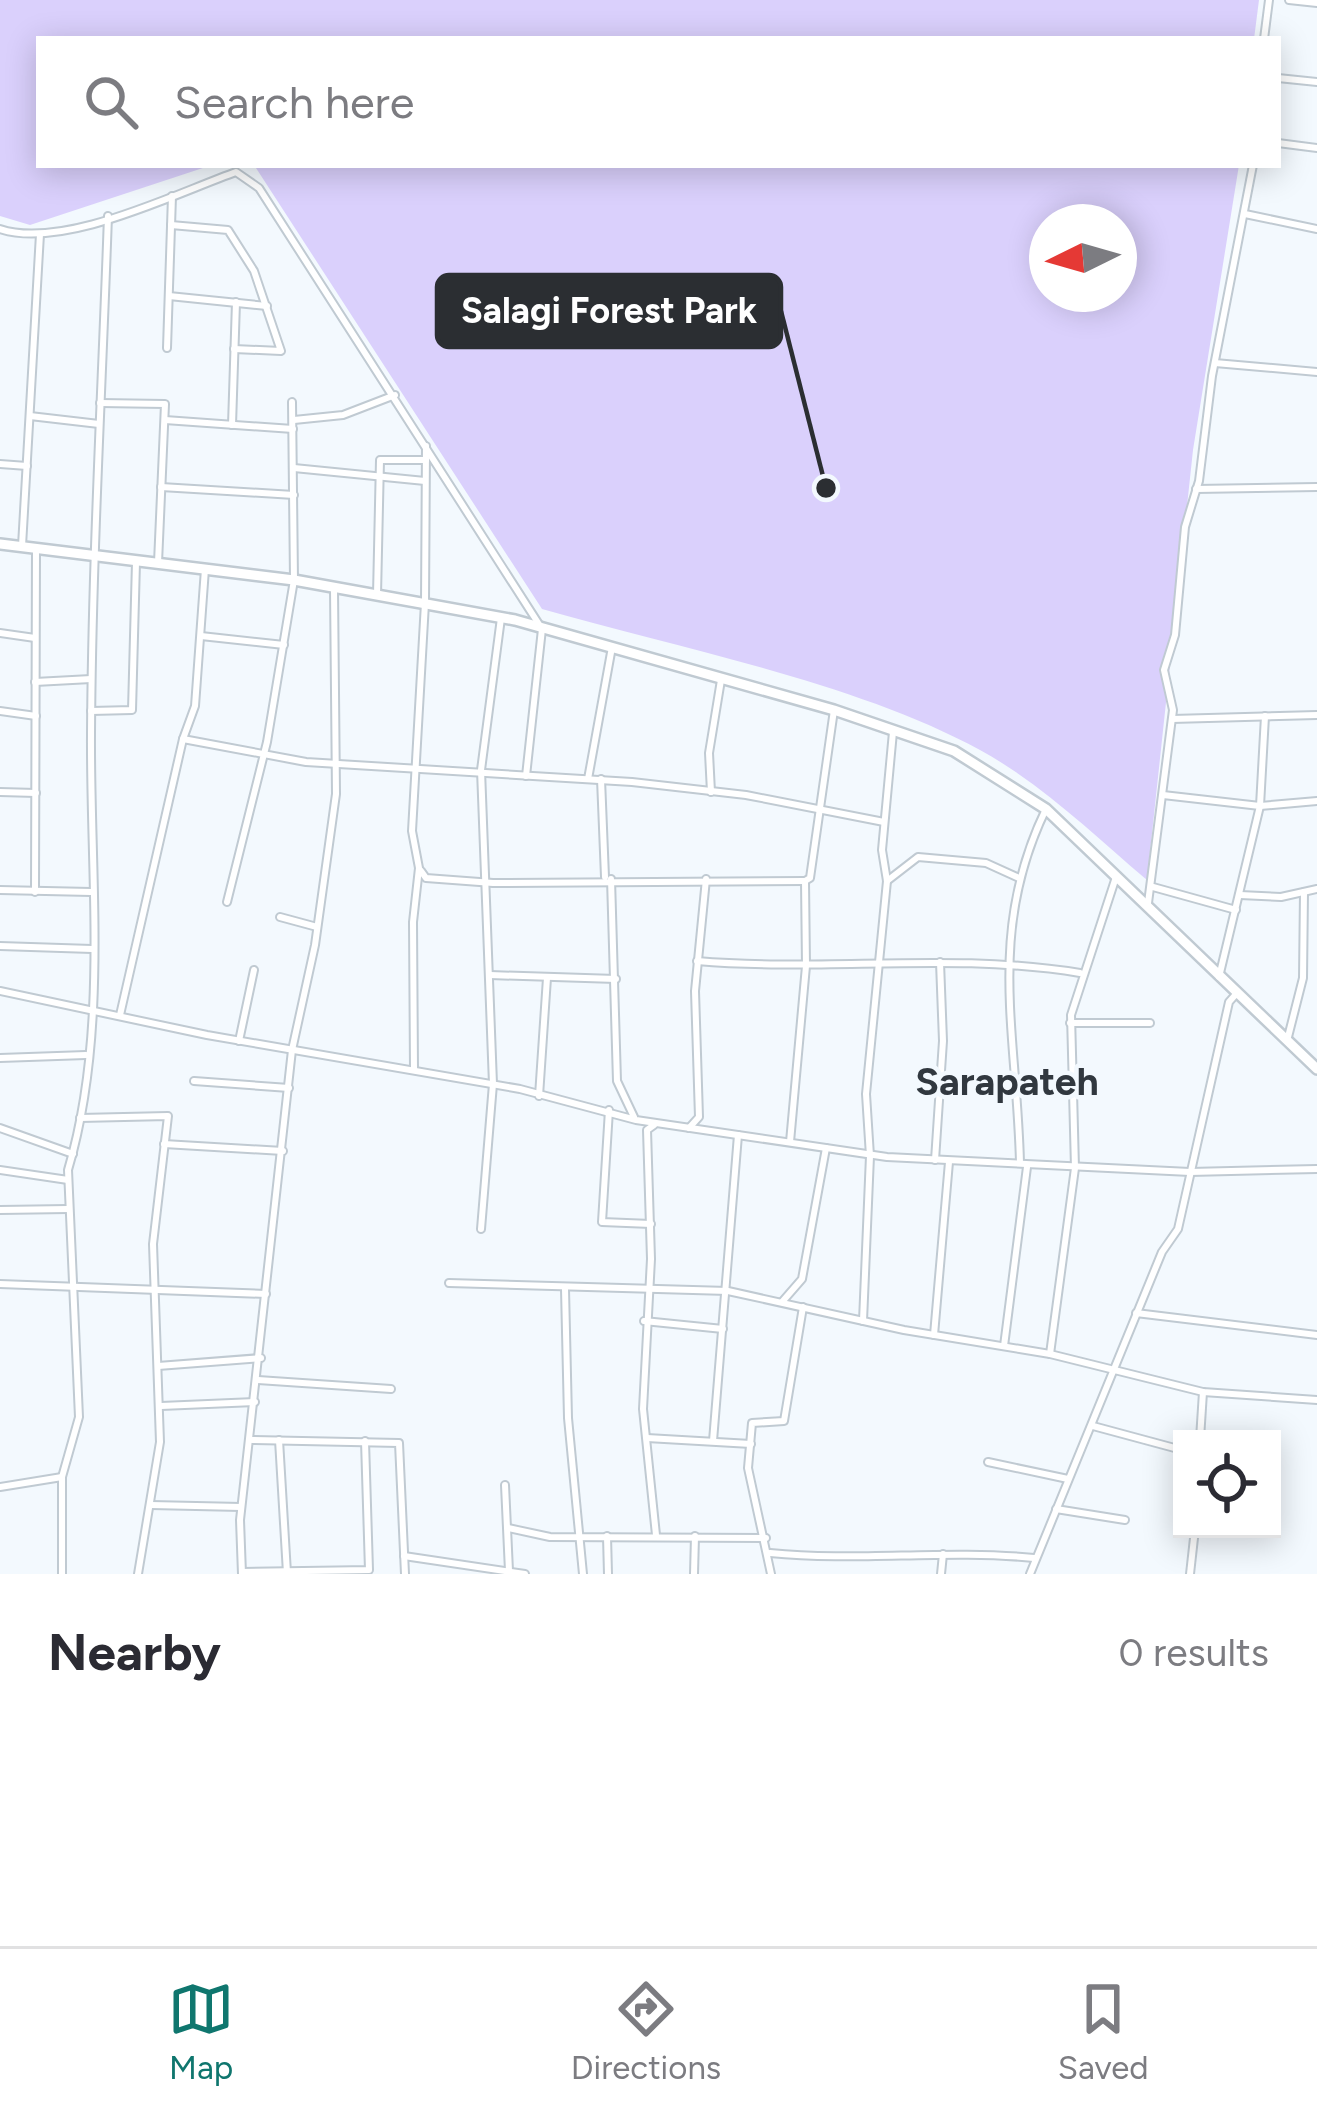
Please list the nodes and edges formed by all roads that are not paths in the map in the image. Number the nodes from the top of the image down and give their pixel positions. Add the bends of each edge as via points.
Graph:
1 (1269, 0) edge
2 (1288, 0) edge
3 (1317, 3) edge
4 (1264, 36) edge
5 (1281, 78) edge
6 (1317, 82) edge
7 (1281, 143) edge
8 (1317, 148) edge
9 (1253, 168) edge
10 (172, 194) junction
11 (1245, 214) junction
12 (108, 216) junction
13 (171, 226) junction
14 (0, 229) edge
15 (1317, 229) edge
16 (40, 234) junction
17 (169, 296) junction
18 (236, 302) junction
19 (267, 306) junction
20 (167, 349) dead end
21 (235, 349) junction
22 (1214, 364) junction
23 (1317, 372) edge
24 (395, 395) junction
25 (292, 401) dead end
26 (100, 403) junction
27 (30, 416) junction
28 (165, 420) junction
29 (100, 424) junction
30 (294, 424) junction
31 (232, 425) junction
32 (426, 443) junction
33 (426, 460) junction
34 (0, 464) edge
35 (27, 466) junction
36 (294, 468) junction
37 (378, 478) junction
38 (425, 481) junction
39 (1317, 487) edge
40 (160, 488) junction
41 (1196, 489) junction
42 (294, 495) junction
43 (0, 544) edge
44 (22, 546) junction
45 (37, 548) junction
46 (93, 555) junction
47 (136, 560) junction
48 (158, 563) junction
49 (205, 569) junction
50 (294, 580) junction
51 (334, 587) junction
52 (376, 595) junction
53 (425, 603) junction
54 (501, 618) junction
55 (542, 628) junction
56 (0, 633) edge
57 (201, 636) junction
58 (35, 638) junction
59 (284, 645) junction
60 (612, 647) junction
61 (91, 679) junction
62 (721, 680) junction
63 (34, 682) junction
64 (834, 710) junction
65 (0, 711) edge
66 (91, 711) junction
67 (1317, 715) edge
68 (36, 716) junction
69 (1265, 716) junction
70 (1172, 718) junction
71 (893, 732) junction
72 (182, 739) junction
73 (262, 757) junction
74 (337, 762) junction
75 (414, 765) junction
76 (481, 770) junction
77 (526, 776) junction
78 (588, 779) junction
79 (601, 779) junction
80 (0, 792) edge
81 (711, 792) junction
82 (36, 793) junction
83 (1163, 795) junction
84 (1317, 801) edge
85 (1260, 806) junction
86 (822, 808) junction
87 (1046, 808) junction
88 (884, 822) junction
89 (418, 868) junction
90 (1117, 874) junction
91 (1019, 878) junction
92 (608, 879) junction
93 (706, 879) junction
94 (805, 880) junction
95 (887, 881) junction
96 (484, 882) junction
97 (1151, 886) junction
98 (1317, 889) edge
99 (0, 890) edge
100 (35, 892) junction
101 (91, 892) junction
102 (1304, 892) junction
103 (1240, 896) junction
104 (227, 902) dead end
105 (1148, 903) junction
106 (1236, 910) junction
107 (280, 917) dead end
108 (318, 927) junction
109 (0, 946) edge
110 (92, 949) junction
111 (697, 961) junction
112 (878, 962) junction
113 (940, 962) junction
114 (806, 966) junction
115 (1006, 966) junction
116 (254, 970) dead end
117 (1080, 973) junction
118 (490, 975) junction
119 (547, 977) junction
120 (1220, 977) junction
121 (616, 979) junction
122 (0, 991) edge
123 (1237, 993) junction
124 (91, 1010) junction
125 (120, 1015) junction
126 (1070, 1022) junction
127 (1150, 1023) dead end
128 (239, 1041) junction
129 (1287, 1041) junction
130 (292, 1050) junction
131 (87, 1054) junction
132 (0, 1058) edge
133 (414, 1070) junction
134 (1317, 1070) edge
135 (194, 1081) dead end
136 (493, 1084) junction
137 (289, 1088) junction
138 (539, 1096) junction
139 (610, 1110) junction
140 (80, 1118) junction
141 (636, 1120) junction
142 (657, 1123) junction
143 (0, 1128) edge
144 (689, 1128) junction
145 (738, 1135) junction
146 (790, 1142) junction
147 (164, 1144) junction
148 (826, 1148) junction
149 (283, 1151) junction
150 (867, 1152) junction
151 (73, 1154) junction
152 (935, 1160) junction
153 (949, 1162) junction
154 (1024, 1166) junction
155 (1075, 1168) junction
156 (1317, 1169) edge
157 (0, 1170) edge
158 (1190, 1172) junction
159 (68, 1180) junction
160 (70, 1209) junction
161 (0, 1210) edge
162 (651, 1224) junction
163 (481, 1229) dead end
164 (449, 1283) dead end
165 (0, 1284) edge
166 (75, 1285) junction
167 (152, 1286) junction
168 (646, 1288) junction
169 (566, 1289) junction
170 (728, 1291) junction
171 (266, 1294) junction
172 (782, 1302) junction
173 (803, 1306) junction
174 (1136, 1313) junction
175 (644, 1321) junction
176 (862, 1321) junction
177 (723, 1330) junction
178 (934, 1335) junction
179 (1317, 1335) edge
180 (1004, 1346) junction
181 (1049, 1354) junction
182 (261, 1358) junction
183 (158, 1366) junction
184 (1116, 1371) junction
185 (258, 1380) junction
186 (391, 1389) dead end
187 (1203, 1392) junction
188 (1317, 1400) edge
189 (255, 1402) junction
190 (161, 1406) junction
191 (1091, 1426) junction
192 (1201, 1430) edge
193 (647, 1438) junction
194 (250, 1440) junction
195 (280, 1440) junction
196 (364, 1441) junction
197 (713, 1441) junction
198 (751, 1444) junction
199 (1173, 1448) edge
200 (988, 1462) dead end
201 (62, 1477) junction
202 (1068, 1479) junction
203 (505, 1485) dead end
204 (0, 1487) edge
205 (151, 1505) junction
206 (242, 1508) junction
207 (1056, 1509) junction
208 (1125, 1520) dead end
209 (508, 1528) junction
210 (582, 1534) junction
211 (608, 1535) junction
212 (656, 1535) junction
213 (695, 1536) junction
214 (766, 1538) junction
215 (1194, 1538) edge
216 (770, 1553) junction
217 (943, 1554) junction
218 (404, 1556) junction
219 (1035, 1558) junction
220 (242, 1573) edge
221 (287, 1573) edge
222 (328, 1573) edge
223 (510, 1573) edge
224 (62, 1574) edge
225 (138, 1574) edge
226 (405, 1574) edge
227 (525, 1574) edge
228 (584, 1574) edge
229 (608, 1574) edge
230 (694, 1574) edge
231 (771, 1574) edge
232 (940, 1574) edge
233 (1030, 1574) edge
234 (1190, 1574) edge

1 - 4 street
2 - 3 street
5 - 6 street
7 - 8 street
9 - 11 street
10 - 12 street
10 - 13 street
10 - 24 street via 236,172 249,178
11 - 15 street
11 - 22 street
12 - 16 street
12 - 26 street
13 - 17 street
13 - 19 street via 228,230
14 - 16 street
16 - 27 street
17 - 18 street
17 - 20 street
18 - 19 street
18 - 21 street
19 - 21 street via 280,351
21 - 31 street
22 - 23 street
22 - 41 street
24 - 30 street
24 - 32 street
25 - 30 street
26 - 28 street via 165,404
26 - 29 street
27 - 29 street
27 - 35 street
28 - 31 street
28 - 40 street
29 - 46 street
30 - 31 street
30 - 36 street
32 - 33 street
32 - 55 street
33 - 37 street via 380,460
33 - 38 street
34 - 35 street
35 - 44 street
36 - 37 street
36 - 42 street
37 - 38 street
37 - 52 street
38 - 53 street
39 - 41 street
40 - 42 street
40 - 48 street
41 - 70 street via 1165,670
42 - 50 street
43 - 44 street
44 - 45 street
45 - 46 street
45 - 58 street
46 - 47 street
46 - 61 street
47 - 48 street
47 - 66 street via 132,710
48 - 49 street
49 - 50 street
49 - 57 street
50 - 51 street
50 - 59 street
51 - 52 street
51 - 74 street
52 - 53 street
53 - 54 street
53 - 75 street
54 - 55 street
54 - 76 street
55 - 60 street
55 - 77 street
56 - 58 street
57 - 59 street
57 - 72 street via 195,706
58 - 63 street
59 - 73 street
60 - 62 street
60 - 78 street
61 - 63 street
61 - 66 street
62 - 64 street
62 - 81 street
63 - 68 street
64 - 71 street
64 - 86 street
65 - 68 street
66 - 101 street
67 - 69 street
68 - 82 street
69 - 70 street
69 - 85 street
70 - 83 street
71 - 87 street via 968,757
71 - 88 street
72 - 73 street
72 - 125 street
73 - 74 street
73 - 104 street
74 - 75 street
74 - 108 street
75 - 76 street
75 - 89 street
76 - 77 street
76 - 96 street
77 - 78 street
78 - 79 street
79 - 81 street
79 - 92 street
80 - 82 street
81 - 86 street
82 - 100 street
83 - 85 street
83 - 97 street
84 - 85 street
85 - 103 street
86 - 88 street
86 - 94 street
87 - 90 street
87 - 91 street
88 - 95 street
89 - 96 street via 426,878
89 - 133 street
90 - 105 street
90 - 117 street
91 - 95 street via 986,862 918,856
91 - 115 street
92 - 93 street
92 - 96 street
92 - 121 street
93 - 94 street
93 - 111 street
94 - 114 street
95 - 112 street
96 - 118 street
97 - 105 street
97 - 106 street
98 - 102 street
99 - 100 street
100 - 101 street
101 - 110 street
102 - 103 street
102 - 129 street via 1303,979
103 - 106 street
105 - 120 street
106 - 120 street
107 - 108 street
108 - 130 street
109 - 110 street
110 - 124 street
111 - 114 street
111 - 144 street via 699,1117
112 - 113 street
112 - 114 street
112 - 150 street
113 - 115 street
113 - 152 street
114 - 146 street
115 - 117 street
115 - 154 street
116 - 128 street
117 - 126 street
118 - 119 street
118 - 136 street
119 - 121 street
119 - 138 street
120 - 123 street
121 - 141 street via 617,1081
122 - 124 street
123 - 129 street
123 - 158 street via 1228,1002
124 - 125 street
124 - 131 street
125 - 128 street
126 - 127 street
126 - 155 street
128 - 130 street
129 - 134 street
130 - 133 street
130 - 137 street
131 - 132 street
131 - 140 street
133 - 136 street
135 - 137 street
136 - 138 street
136 - 163 street
137 - 149 street
138 - 139 street
139 - 141 street
139 - 162 street via 602,1222
140 - 147 street via 168,1116
140 - 151 street
141 - 142 street
142 - 144 street
142 - 162 street via 646,1130
143 - 151 street
144 - 145 street
145 - 146 street
145 - 170 street
146 - 148 street
147 - 149 street
147 - 167 street
148 - 150 street
148 - 172 street via 802,1279
149 - 171 street
150 - 152 street
150 - 176 street
151 - 159 street
152 - 153 street
153 - 154 street
153 - 178 street
154 - 155 street
154 - 180 street
155 - 158 street
155 - 181 street
156 - 158 street
157 - 159 street
158 - 174 street via 1178,1229
159 - 160 street
160 - 161 street
160 - 166 street
162 - 168 street
164 - 169 street
165 - 166 street
166 - 167 street
166 - 201 street via 79,1417
167 - 171 street
167 - 183 street
168 - 169 street
168 - 170 street
168 - 175 street
169 - 210 street via 568,1418
170 - 172 street
170 - 177 street
171 - 182 street
172 - 173 street
173 - 176 street
173 - 198 street via 784,1421 752,1423
174 - 179 street
174 - 184 street
175 - 177 street
175 - 193 street
176 - 178 street
177 - 197 street
178 - 180 street
180 - 181 street
181 - 184 street
182 - 183 street
182 - 185 street
183 - 190 street
184 - 187 street
184 - 191 street
185 - 186 street
185 - 189 street
187 - 188 street
187 - 192 street
189 - 190 street
189 - 194 street
190 - 205 street
191 - 199 street
191 - 202 street
193 - 197 street
193 - 212 street
194 - 195 street
194 - 206 street
195 - 196 street
195 - 221 street
196 - 218 street via 399,1443
196 - 222 street via 369,1570
197 - 198 street
198 - 214 street via 748,1468
200 - 202 street
201 - 204 street
201 - 224 street
202 - 207 street
203 - 209 street
205 - 206 street
205 - 225 street
206 - 220 street
207 - 208 street
207 - 219 street
209 - 210 street
209 - 223 street
210 - 211 street
210 - 228 street
211 - 212 street
211 - 229 street
212 - 213 street
213 - 214 street
213 - 230 street
214 - 216 street
215 - 234 street
216 - 217 street via 840,1560
216 - 231 street
217 - 219 street
217 - 232 street
218 - 223 street
218 - 226 street
219 - 233 street
220 - 221 street
221 - 222 street
223 - 227 street

